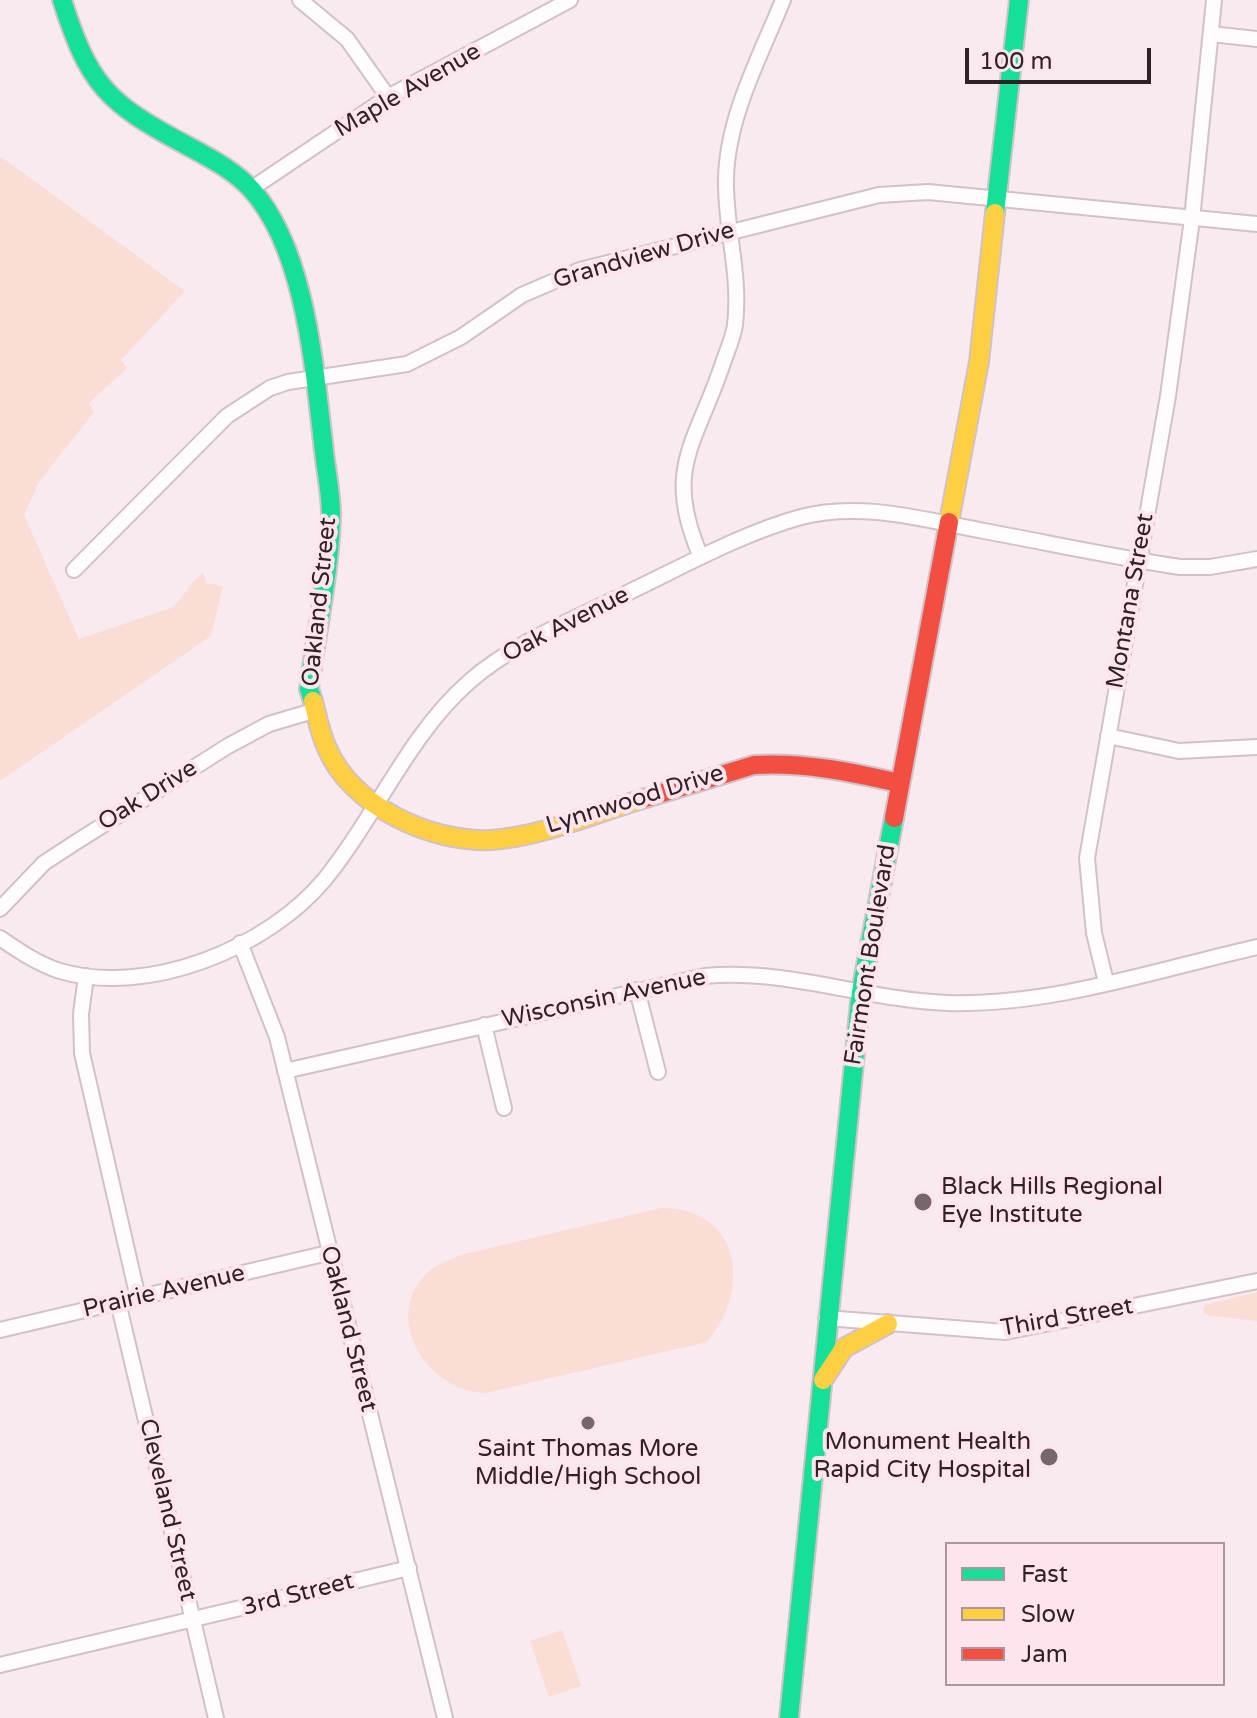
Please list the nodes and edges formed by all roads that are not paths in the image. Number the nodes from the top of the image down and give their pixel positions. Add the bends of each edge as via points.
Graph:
1 (62, 0) edge
2 (300, 0) edge
3 (570, 0) edge
4 (783, 0) edge
5 (1019, 0) edge
6 (1214, 0) edge
7 (1211, 34) junction
8 (1257, 39) edge
9 (388, 97) junction
10 (251, 189) junction
11 (999, 199) junction
12 (1192, 219) junction
13 (1257, 224) edge
14 (731, 231) junction
15 (315, 377) junction
16 (949, 524) junction
17 (701, 557) junction
18 (1257, 559) edge
19 (1137, 560) junction
20 (74, 570) dead end
21 (313, 711) junction
22 (1108, 736) junction
23 (1257, 747) edge
24 (899, 783) junction
25 (376, 805) junction
26 (0, 909) edge
27 (0, 938) edge
28 (240, 943) junction
29 (1257, 947) edge
30 (86, 976) junction
31 (1106, 982) junction
32 (637, 990) junction
33 (861, 992) junction
34 (484, 1025) junction
35 (285, 1071) junction
36 (658, 1072) dead end
37 (504, 1108) dead end
38 (328, 1253) junction
39 (1257, 1281) edge
40 (138, 1298) junction
41 (118, 1302) junction
42 (826, 1318) junction
43 (888, 1324) junction
44 (0, 1330) edge
45 (820, 1384) junction
46 (409, 1568) junction
47 (194, 1621) junction
48 (0, 1665) edge
49 (216, 1718) edge
50 (445, 1718) edge
51 (789, 1718) edge

1 - 10 street, Oakland Street via 79,53 103,90 140,121 215,161
2 - 9 street via 347,39
3 - 9 street, Maple Avenue
4 - 14 street via 734,121 726,177
5 - 11 street, Fairmont Boulevard
6 - 7 street, Montana Street
7 - 8 street
7 - 12 street, Montana Street
9 - 10 street, Maple Avenue
10 - 15 street, Oakland Street via 289,260
11 - 12 street, Grandview Drive
11 - 14 street, Grandview Drive via 928,192 879,195
11 - 16 street, Fairmont Boulevard via 979,362
12 - 13 street, Grandview Drive
12 - 19 street, Montana Street via 1168,396
14 - 15 street, Grandview Drive via 558,278 407,364
14 - 17 street via 736,257 734,329 683,471 689,531
15 - 20 street, Grandview Drive via 270,388 227,416
15 - 21 street, Oakland Street via 331,514 310,665
16 - 17 street, Oak Avenue via 866,510 832,512 781,524
16 - 19 street, Oak Avenue
16 - 24 street, Fairmont Boulevard
17 - 25 street, Oak Avenue via 489,665 429,723
18 - 19 street, Oak Avenue via 1210,567
19 - 22 street, Montana Street
21 - 25 street, Oakland Street via 337,767
21 - 26 street, Oak Drive via 269,724 228,746 44,863
22 - 23 street via 1179,751
22 - 31 street, Montana Street via 1087,858 1094,933
24 - 25 street, Lynnwood Drive via 817,765 754,765 492,840 457,838
24 - 33 street, Fairmont Boulevard
25 - 28 street, Oak Avenue via 306,900
27 - 30 street, Oak Avenue via 48,966
28 - 30 street, Oak Avenue via 171,972
28 - 35 street, Oakland Street via 266,1002
29 - 31 street, Wisconsin Avenue
30 - 40 street via 82,1053
31 - 33 street, Wisconsin Avenue via 983,1004
32 - 33 street, Wisconsin Avenue via 719,975
32 - 34 street, Wisconsin Avenue
32 - 36 street
33 - 42 street, Fairmont Boulevard
34 - 35 street, Wisconsin Avenue
34 - 37 street
35 - 38 street, Oakland Street
38 - 40 street, Prairie Avenue
38 - 46 street, Oakland Street
39 - 43 street, Third Street via 1005,1332
40 - 41 street, Prairie Avenue
41 - 44 street, Prairie Avenue
41 - 47 street, Cleveland Street
42 - 43 street, Third Street
42 - 45 street, Fairmont Boulevard
43 - 45 street via 844,1348
45 - 51 street, Fairmont Boulevard
46 - 47 street, 3rd Street
46 - 50 street, Oakland Street
47 - 48 street, 3rd Street
47 - 49 street, Cleveland Street

